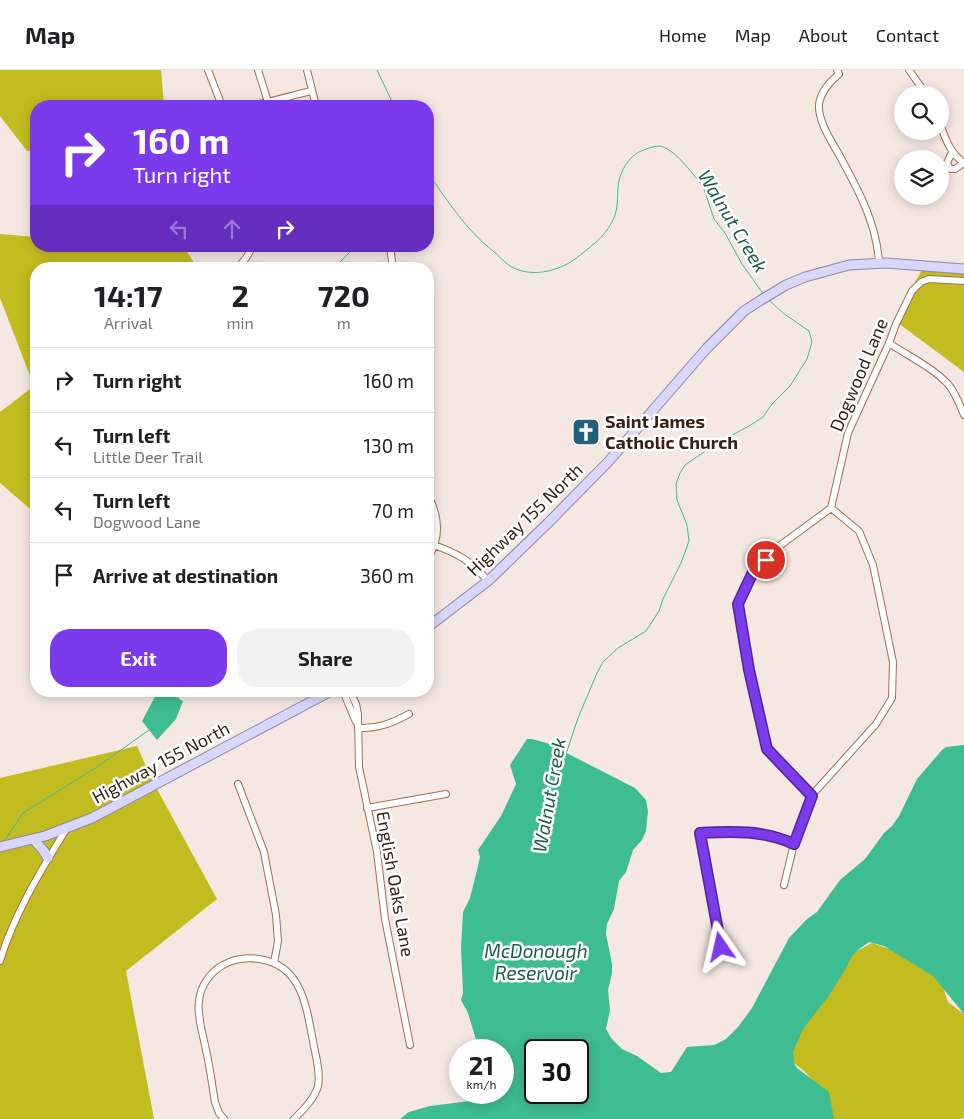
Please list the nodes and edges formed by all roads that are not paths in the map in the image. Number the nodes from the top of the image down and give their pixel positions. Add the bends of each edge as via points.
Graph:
1 (208, 70) edge
2 (258, 70) edge
3 (307, 70) edge
4 (909, 70) edge
5 (840, 71) edge
6 (920, 85) edge
7 (311, 91) junction
8 (220, 100) edge
9 (267, 100) edge
10 (281, 100) edge
11 (314, 100) edge
12 (946, 140) edge
13 (952, 152) junction
14 (964, 163) edge
15 (879, 263) junction
16 (964, 269) edge
17 (964, 281) edge
18 (889, 343) junction
19 (964, 415) edge
20 (434, 507) edge
21 (831, 508) junction
22 (434, 546) joint
23 (488, 581) junction
24 (434, 622) edge
25 (320, 697) edge
26 (346, 697) edge
27 (352, 697) edge
28 (409, 714) dead end
29 (358, 728) junction
30 (238, 784) dead end
31 (446, 794) dead end
32 (812, 796) junction
33 (367, 808) junction
34 (67, 828) junction
35 (34, 840) junction
36 (794, 844) junction
37 (0, 846) edge
38 (48, 858) junction
39 (784, 885) dead end
40 (716, 959) dead end
41 (0, 960) edge
42 (274, 963) junction
43 (410, 1045) dead end
44 (224, 1119) edge
45 (294, 1119) edge

1 - 8 street
2 - 9 street
3 - 7 street
4 - 6 street
5 - 15 street via 821,96 820,113 867,211
7 - 10 street
7 - 11 street
12 - 13 street
13 - 14 street
13 - 14 street via 946,163 950,169
15 - 16 main road, Highway 155 North
15 - 23 main road, Highway 155 North via 849,265 805,277 776,290 744,311 707,348 608,462
17 - 18 street, Dogwood Lane via 929,279 921,282 912,291
18 - 19 street via 948,384
18 - 21 street, Dogwood Lane via 848,433
20 - 22 street via 437,535
21 - 32 street via 859,531 873,566 893,662 892,698 876,724
21 - 32 street via 778,547 753,572 738,604 767,749
22 - 23 street via 466,558
23 - 24 main road, Highway 155 North
25 - 34 main road, Highway 155 North via 104,812
26 - 29 street, English Oaks Lane
27 - 29 street, English Oaks Lane via 357,708
28 - 29 street via 382,727
29 - 33 street, English Oaks Lane via 358,758
30 - 42 street via 264,852 276,915 278,941
31 - 33 street
32 - 36 street
33 - 43 street, English Oaks Lane
34 - 35 main road, Highway 155 North
34 - 38 street
35 - 37 main road, Highway 155 North
35 - 38 main road
36 - 39 street
36 - 40 street via 771,835 750,832 700,833 721,947
38 - 41 street via 14,924
42 - 44 street via 248,958 230,961 212,973 200,996 199,1014 215,1102
42 - 45 street via 294,979 303,995 318,1079 313,1097

